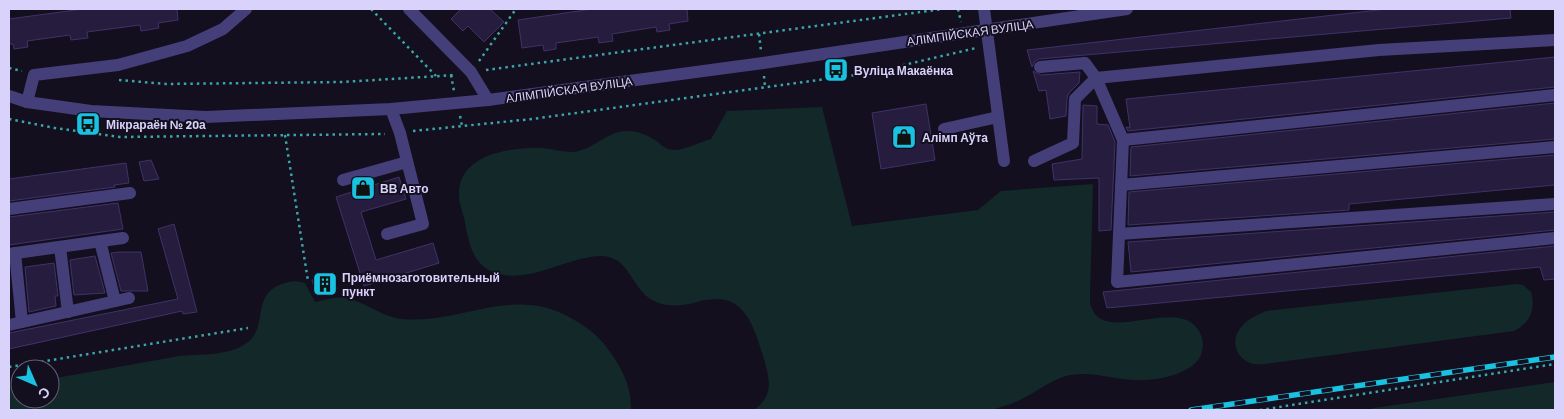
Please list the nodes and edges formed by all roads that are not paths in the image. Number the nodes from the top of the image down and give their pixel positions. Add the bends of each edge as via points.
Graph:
1 (246, 9) edge
2 (408, 9) edge
3 (984, 9) edge
4 (1127, 9) edge
5 (987, 30) junction
6 (1555, 40) edge
7 (1040, 67) dead end
8 (1096, 78) junction
9 (1555, 95) edge
10 (9, 96) edge
11 (488, 100) junction
12 (27, 102) junction
13 (391, 109) junction
14 (998, 117) junction
15 (944, 128) dead end
16 (1123, 140) junction
17 (1555, 147) edge
18 (1004, 161) dead end
19 (1034, 161) dead end
20 (407, 162) junction
21 (343, 180) dead end
22 (1121, 185) junction
23 (130, 193) dead end
24 (1555, 204) edge
25 (9, 209) edge
26 (387, 234) dead end
27 (1119, 234) junction
28 (123, 238) dead end
29 (1555, 238) edge
30 (100, 241) junction
31 (60, 247) junction
32 (12, 254) edge
33 (129, 298) dead end
34 (114, 301) junction
35 (68, 312) junction
36 (22, 322) junction
37 (9, 324) edge

1 - 12 street via 223,29 187,46 118,65 34,74
2 - 11 street via 471,72
3 - 5 street
4 - 5 street, АЛІМПІЙСКАЯ ВУЛІЦА
5 - 11 street, АЛІМПІЙСКАЯ ВУЛІЦА
5 - 14 street
6 - 8 street via 1379,50
7 - 8 street via 1085,63
8 - 16 street
8 - 19 street via 1075,99 1073,143
9 - 16 street
10 - 12 street, АЛІМПІЙСКАЯ ВУЛІЦА
11 - 13 street, АЛІМПІЙСКАЯ ВУЛІЦА
12 - 13 street, АЛІМПІЙСКАЯ ВУЛІЦА via 91,111 206,117
13 - 20 street
14 - 15 street
14 - 18 street
16 - 22 street
17 - 22 street
20 - 21 street
20 - 26 street via 423,224
22 - 27 street
23 - 25 street
24 - 27 street
27 - 29 street via 1117,282
28 - 30 street
30 - 31 street
30 - 34 street
31 - 32 street
31 - 35 street
32 - 36 street
33 - 34 street
34 - 35 street
35 - 36 street
36 - 37 street

